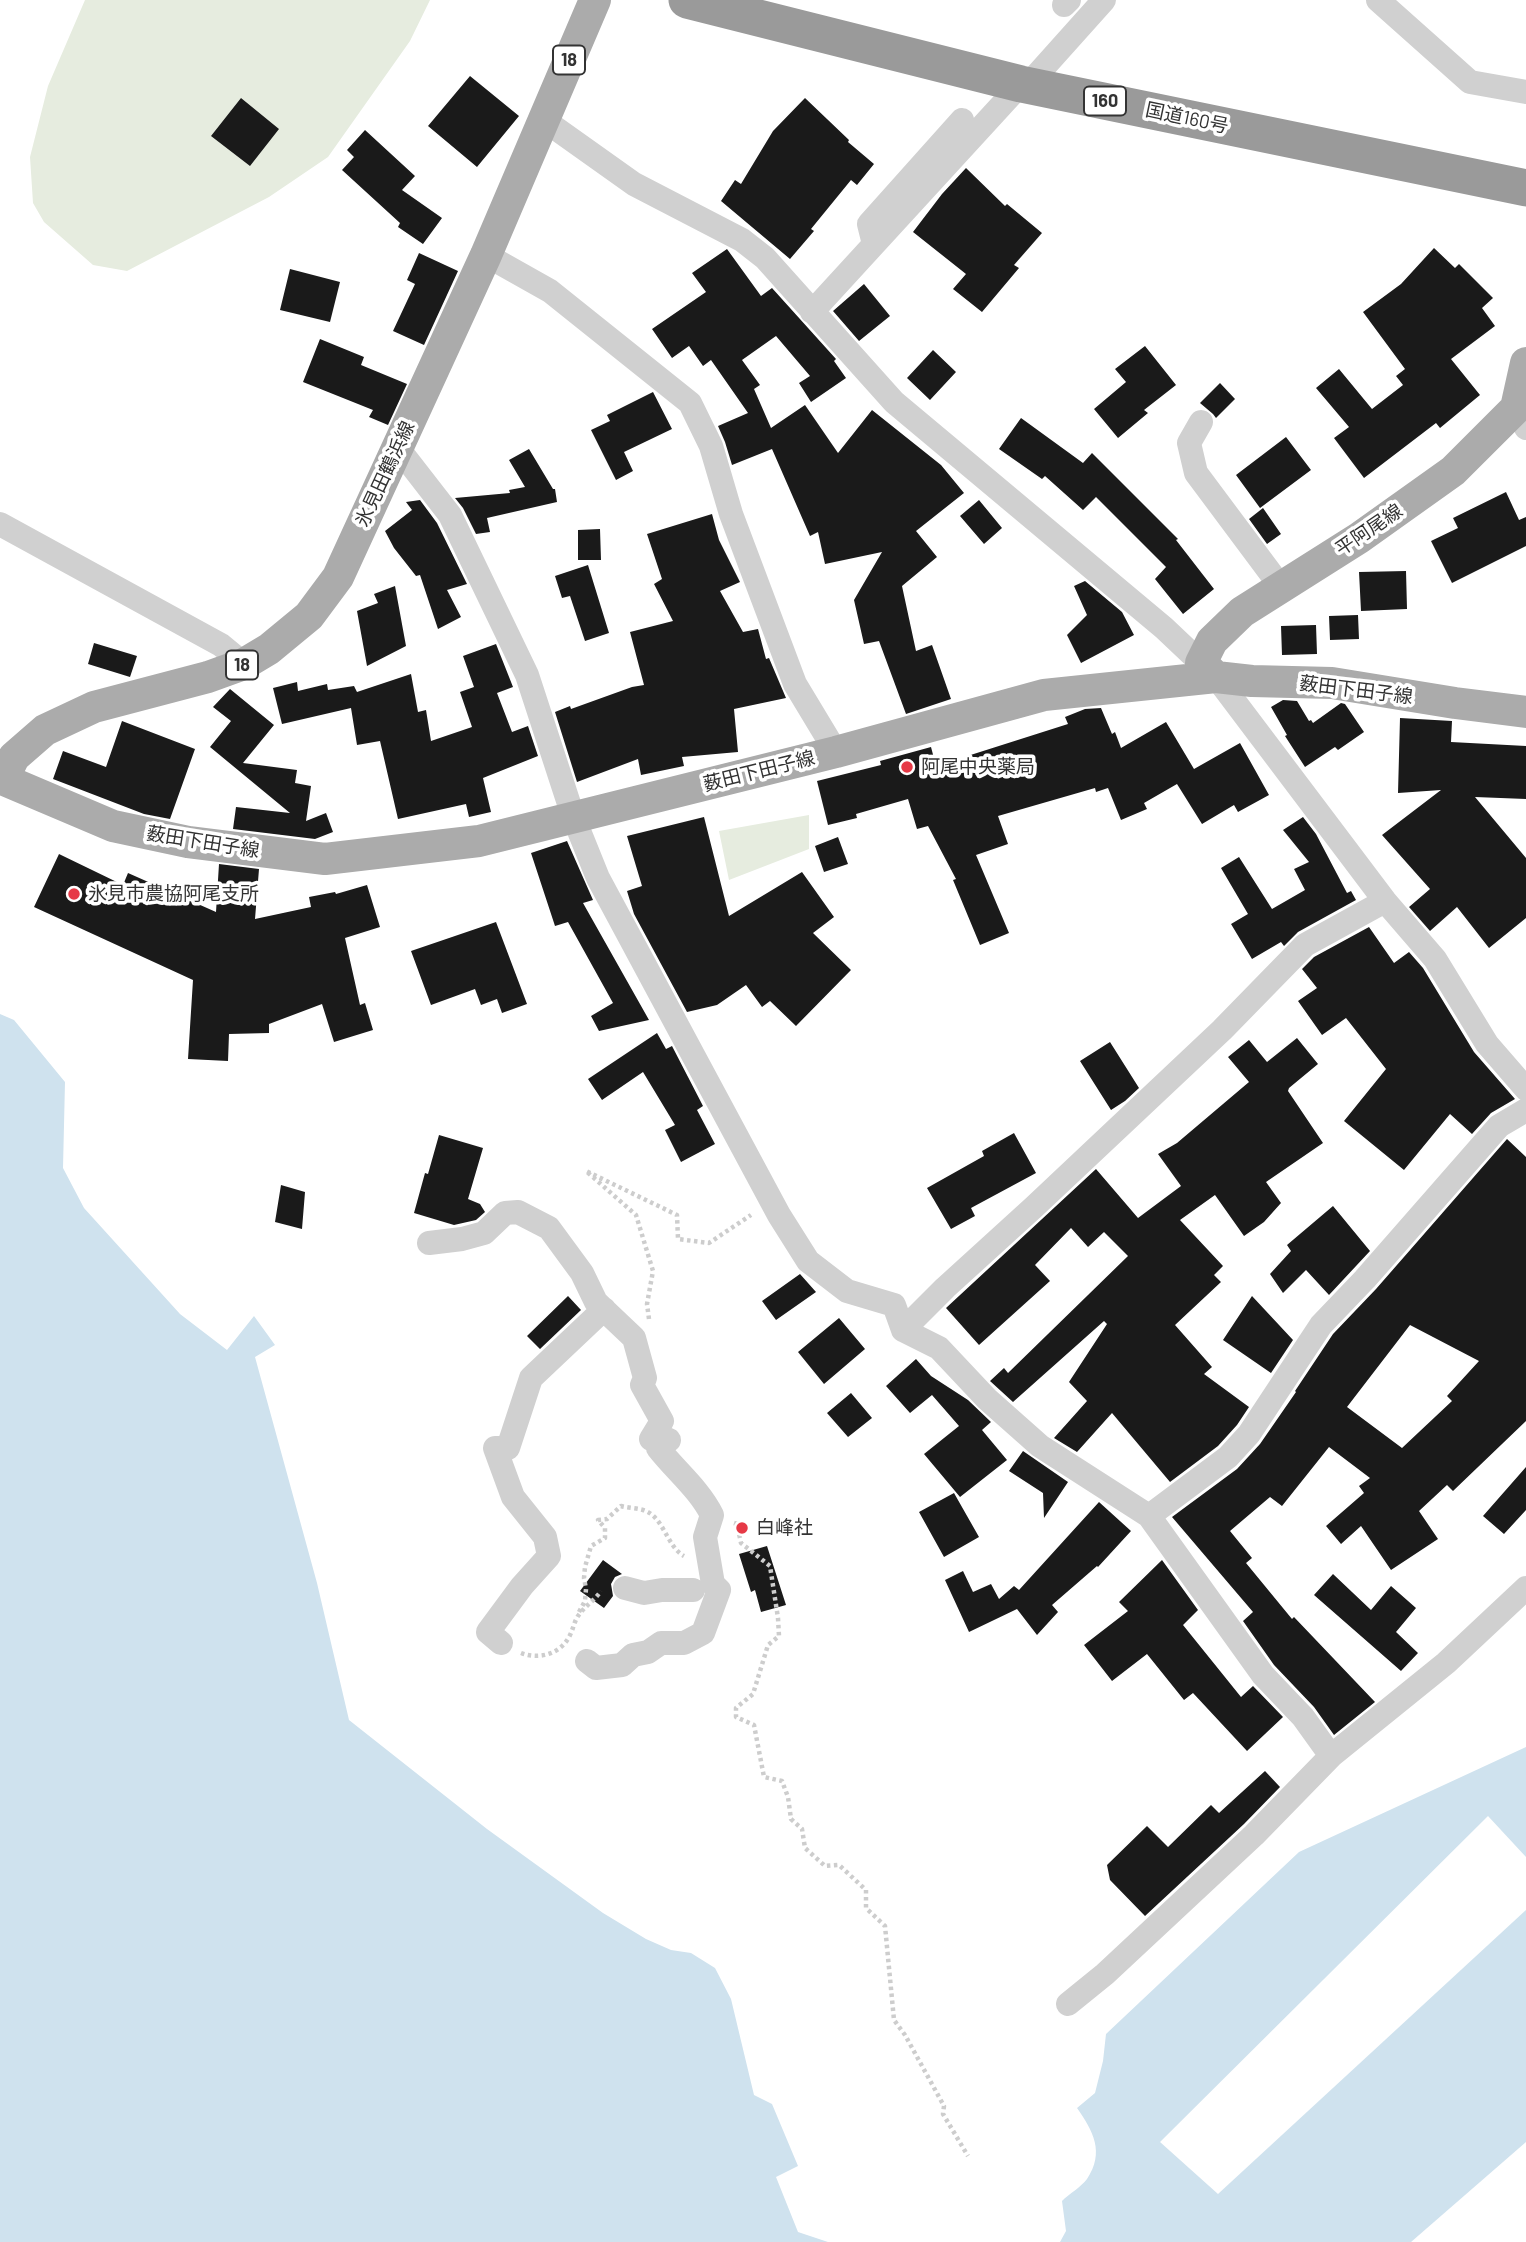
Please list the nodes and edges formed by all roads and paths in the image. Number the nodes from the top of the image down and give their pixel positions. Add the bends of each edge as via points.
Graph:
1 (595, 0) edge
2 (687, 0) edge
3 (1104, 0) edge
4 (1378, 0) edge
5 (1024, 85) junction
6 (1526, 92) edge
7 (544, 120) junction
8 (962, 120) dead end
9 (1526, 188) edge
10 (874, 244) junction
11 (486, 255) junction
12 (812, 312) junction
13 (1526, 363) edge
14 (1521, 418) edge
15 (1201, 422) dead end
16 (398, 448) junction
17 (0, 524) edge
18 (1281, 587) junction
19 (244, 664) junction
20 (1209, 670) junction
21 (1526, 712) edge
22 (836, 752) junction
23 (1, 778) edge
24 (573, 816) junction
25 (1385, 901) junction
26 (1526, 1089) edge
27 (1526, 1110) edge
28 (779, 1215) junction
29 (429, 1243) dead end
30 (604, 1309) junction
31 (649, 1326) dead end
32 (903, 1330) junction
33 (1149, 1516) junction
34 (729, 1520) dead end
35 (688, 1558) dead end
36 (625, 1588) dead end
37 (1526, 1588) edge
38 (693, 1590) dead end
39 (578, 1616) dead end
40 (501, 1643) dead end
41 (587, 1661) dead end
42 (1331, 1756) junction
43 (1068, 2004) dead end
44 (968, 2157) dead end

1 - 7 main road, 氷見田鶴浜線 / 18
2 - 5 highway, 国道160号 / 160
3 - 5 street
4 - 6 street via 1470,82
5 - 9 highway, 国道160号 / 160
5 - 10 street
7 - 11 main road, 氷見田鶴浜線 / 18
7 - 12 street via 634,184 742,240 765,258
8 - 10 street via 869,224
10 - 12 street
11 - 16 main road, 氷見田鶴浜線 / 18
11 - 22 street via 550,291 690,403 711,446 731,514 795,684
12 - 20 street via 894,402
13 - 14 main road, 平阿尾線
14 - 18 main road, 平阿尾線 via 1359,538
15 - 18 street via 1189,443 1196,473
16 - 19 main road, 氷見田鶴浜線 / 18 via 338,577 309,616
16 - 24 street via 450,515 521,663
17 - 19 street via 221,645
18 - 20 main road, 平阿尾線 via 1242,612 1212,641
19 - 23 main road, 氷見田鶴浜線 / 18 via 94,707 45,730 14,757
20 - 21 main road, 薮田下田子線 via 1252,681 1332,683
20 - 22 main road, 薮田下田子線 via 1044,695
20 - 25 street
22 - 24 main road, 薮田下田子線
23 - 24 main road, 薮田下田子線 via 113,826 188,842 325,859 479,841
24 - 28 street via 598,878
25 - 26 street via 1436,959 1487,1044
25 - 32 street via 1306,945
27 - 33 street via 1499,1126 1321,1325 1249,1434 1228,1457
28 - 31 path via 751,1215 709,1243 678,1239 677,1215 586,1171 636,1215 653,1271 647,1304
28 - 32 street via 808,1261 847,1291 894,1305
29 - 30 street via 484,1233 505,1213 518,1212 549,1228
30 - 40 street via 531,1378 508,1448 495,1448 513,1497 544,1537 549,1556 488,1632
30 - 41 street via 634,1338 645,1378 642,1385 662,1421 651,1438 669,1440 658,1448 704,1499 712,1515 705,1537 713,1584 719,1590 703,1633 684,1643 661,1643 622,1665 596,1668
32 - 33 street via 939,1348 1040,1446
33 - 42 street via 1262,1675 1303,1717
34 - 44 path via 737,1524 741,1543 770,1566 779,1636 768,1645 754,1695 736,1708 736,1717 754,1725 764,1777 782,1781 791,1819 802,1829 805,1848 825,1866 839,1865 866,1890 866,1908 885,1926 894,2020
35 - 39 path via 672,1545 653,1516 621,1506 607,1519 598,1520 605,1528 605,1538 592,1546 585,1567 585,1601
36 - 38 street via 644,1593
37 - 42 street via 1446,1663
42 - 43 street via 1254,1835

